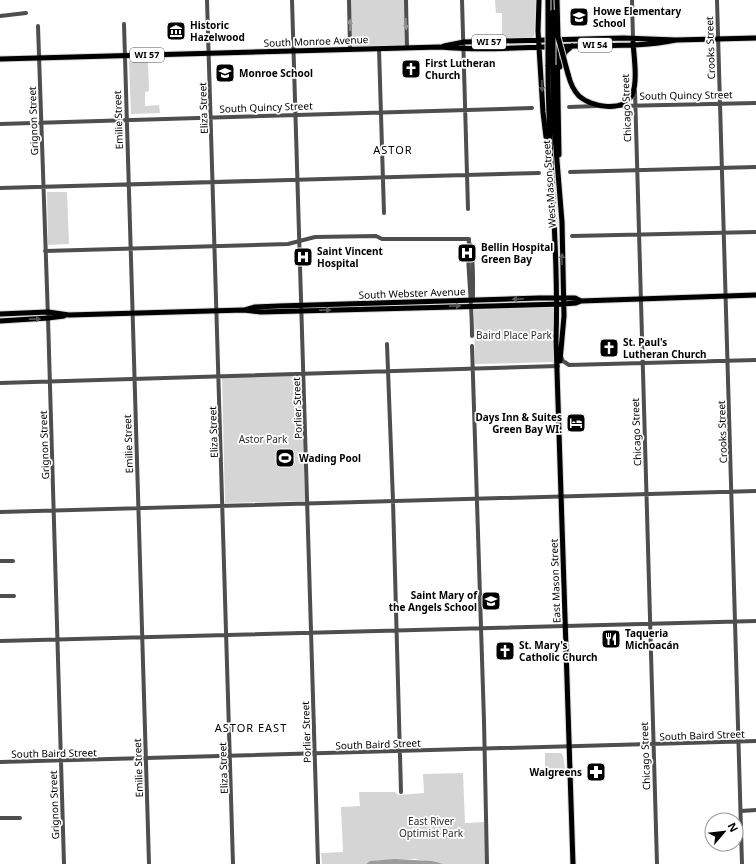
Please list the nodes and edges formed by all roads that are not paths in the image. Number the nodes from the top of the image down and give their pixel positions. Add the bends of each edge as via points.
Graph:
1 (208, 0) edge
2 (292, 0) edge
3 (349, 0) edge
4 (406, 0) edge
5 (462, 0) edge
6 (539, 0) edge
7 (548, 0) edge
8 (553, 0) edge
9 (557, 0) edge
10 (632, 0) edge
11 (717, 0) edge
12 (26, 12) dead end
13 (0, 16) edge
14 (124, 24) dead end
15 (38, 26) dead end
16 (633, 38) junction
17 (718, 38) junction
18 (756, 38) edge
19 (557, 40) junction
20 (676, 40) junction
21 (539, 41) junction
22 (464, 42) junction
23 (633, 44) junction
24 (557, 46) junction
25 (572, 46) junction
26 (440, 47) junction
27 (540, 47) junction
28 (407, 48) junction
29 (379, 49) junction
30 (464, 49) junction
31 (350, 50) junction
32 (294, 51) junction
33 (209, 53) junction
34 (124, 56) junction
35 (40, 58) junction
36 (0, 59) edge
37 (550, 65) junction
38 (558, 84) junction
39 (634, 86) junction
40 (756, 103) edge
41 (720, 104) junction
42 (603, 106) junction
43 (616, 106) junction
44 (635, 106) junction
45 (569, 107) dead end
46 (532, 108) dead end
47 (465, 111) junction
48 (381, 113) junction
49 (296, 116) junction
50 (211, 118) junction
51 (126, 120) junction
52 (42, 123) junction
53 (0, 124) edge
54 (756, 167) edge
55 (558, 168) junction
56 (722, 168) junction
57 (552, 169) junction
58 (637, 170) junction
59 (570, 172) dead end
60 (539, 173) dead end
61 (467, 175) junction
62 (383, 178) junction
63 (298, 180) junction
64 (213, 182) junction
65 (128, 184) junction
66 (43, 187) junction
67 (0, 188) edge
68 (468, 209) dead end
69 (384, 213) dead end
70 (724, 232) junction
71 (756, 232) edge
72 (639, 235) junction
73 (572, 236) dead end
74 (300, 241) junction
75 (215, 247) junction
76 (130, 249) junction
77 (45, 251) junction
78 (756, 295) edge
79 (726, 296) junction
80 (557, 298) junction
81 (563, 298) junction
82 (641, 299) junction
83 (581, 301) junction
84 (472, 303) junction
85 (557, 304) junction
86 (563, 304) junction
87 (302, 308) junction
88 (217, 311) junction
89 (48, 312) junction
90 (132, 313) junction
91 (0, 314) edge
92 (69, 315) junction
93 (48, 318) junction
94 (0, 321) edge
95 (472, 336) dead end
96 (387, 344) dead end
97 (472, 346) dead end
98 (561, 356) junction
99 (756, 360) edge
100 (727, 361) junction
101 (643, 364) junction
102 (558, 366) junction
103 (473, 368) junction
104 (388, 370) junction
105 (304, 373) junction
106 (219, 375) junction
107 (134, 378) junction
108 (50, 380) junction
109 (0, 383) edge
110 (756, 491) edge
111 (731, 492) junction
112 (646, 494) junction
113 (562, 497) junction
114 (477, 498) junction
115 (393, 501) junction
116 (308, 503) junction
117 (223, 505) junction
118 (138, 508) junction
119 (54, 510) junction
120 (0, 512) edge
121 (0, 561) edge
122 (13, 561) dead end
123 (0, 596) edge
124 (14, 596) dead end
125 (735, 621) junction
126 (756, 621) edge
127 (650, 624) junction
128 (566, 626) junction
129 (481, 628) junction
130 (396, 631) junction
131 (311, 633) junction
132 (227, 635) junction
133 (142, 638) junction
134 (58, 639) junction
135 (0, 641) edge
136 (739, 742) junction
137 (756, 742) edge
138 (654, 744) junction
139 (569, 747) junction
140 (484, 749) junction
141 (400, 751) junction
142 (315, 754) junction
143 (230, 756) junction
144 (146, 758) junction
145 (61, 761) junction
146 (0, 762) edge
147 (401, 792) dead end
148 (756, 810) edge
149 (741, 811) junction
150 (0, 818) edge
151 (20, 818) dead end
152 (64, 864) edge
153 (149, 864) edge
154 (233, 864) edge
155 (318, 864) edge
156 (487, 864) edge
157 (573, 864) edge
158 (657, 864) edge
159 (742, 864) edge

1 - 33 street, Eliza Street
2 - 32 street, Porlier Street
31 -> 3 street
4 -> 28 street
5 - 22 street
6 - 21 main road
7 - 37 main road, West Mason Street, bridge
8 - 37 main road, West Mason Street, bridge
9 - 42 main road, bridge via 558,37 573,88 580,97
10 - 16 street, Chicago Street
11 - 17 street, Crooks Street
12 - 13 street
14 - 34 street, Emilie Street
15 - 35 street, Grignon Street
16 - 19 main road, South Monroe Avenue / WI 57
16 - 20 main road, South Monroe Avenue / WI 54
16 - 23 main road, Chicago Street
17 - 18 main road, South Monroe Avenue / WI 54
17 - 20 main road, South Monroe Avenue / WI 54
17 - 41 street, Crooks Street
19 - 21 main road, South Monroe Avenue / WI 57
19 - 24 main road
20 - 23 main road, South Monroe Avenue / WI 54
21 - 22 main road, South Monroe Avenue / WI 57
21 - 27 main road
22 - 26 main road, South Monroe Avenue / WI 57
22 - 30 street
23 - 25 main road, South Monroe Avenue / WI 54
23 - 39 main road, Chicago Street
24 - 25 main road, South Monroe Avenue / WI 54
24 - 27 main road, South Monroe Avenue / WI 54
24 - 38 main road
25 - 38 main road via 567,49 562,60
26 - 28 main road, South Monroe Avenue / WI 57
26 - 30 main road, South Monroe Avenue / WI 57
27 - 30 main road, South Monroe Avenue / WI 57
27 -> 57 main road via 543,112
28 - 29 main road, South Monroe Avenue / WI 57
29 - 31 main road, South Monroe Avenue / WI 57
29 - 48 street
30 - 47 street
31 - 32 main road, South Monroe Avenue / WI 57
32 - 33 main road, South Monroe Avenue / WI 57
32 - 49 street, Porlier Street
33 - 34 main road, South Monroe Avenue / WI 57
33 - 50 street, Eliza Street
34 - 35 main road, South Monroe Avenue / WI 57
34 - 51 street, Emilie Street
35 - 36 main road, South Monroe Avenue / WI 57
35 - 52 street, Grignon Street
37 - 55 main road, West Mason Street
37 - 57 main road, West Mason Street via 548,125
38 - 55 main road
39 - 43 main road via 631,97
39 - 44 street, Chicago Street
40 - 41 street, South Quincy Street
41 - 44 street, South Quincy Street
41 - 56 street, Crooks Street
42 - 43 main road, South Quincy Street
42 - 45 street, South Quincy Street
43 - 44 street, South Quincy Street
44 - 58 street, Chicago Street
46 - 47 street, South Quincy Street
47 - 48 street, South Quincy Street
47 - 61 street
48 - 49 street, South Quincy Street
48 - 62 street
49 - 50 street, South Quincy Street
49 - 63 street, Porlier Street
50 - 51 street, South Quincy Street
50 - 64 street, Eliza Street
51 - 52 street, South Quincy Street
51 - 65 street, Emilie Street
52 - 53 street, South Quincy Street
52 - 66 street, Grignon Street
54 - 56 street
81 -> 55 main road, West Mason Street
56 - 58 street
56 - 70 street, Crooks Street
57 - 80 main road, West Mason Street
58 - 59 street
58 - 72 street, Chicago Street
60 - 61 street
61 - 62 street
61 - 68 street
62 - 63 street
62 - 69 street
63 - 64 street
63 - 74 street, Porlier Street
64 - 65 street
64 - 75 street, Eliza Street
65 - 66 street
65 - 76 street, Emilie Street
66 - 67 street
66 - 77 street, Grignon Street
70 - 71 street
70 - 72 street
70 - 79 street, Crooks Street
72 - 73 street
72 - 82 street, Chicago Street
74 - 75 street via 288,244
74 - 84 street via 315,237 376,236 386,239 469,240
74 - 87 street, Porlier Street
75 - 76 street
75 - 88 street, Eliza Street
76 - 77 street
76 - 90 street, Emilie Street
77 - 89 street, Grignon Street
78 - 79 main road, South Webster Avenue
79 - 82 main road, South Webster Avenue
79 - 100 street, Crooks Street
80 - 81 main road, South Webster Avenue
80 -> 84 main road, South Webster Avenue
80 - 85 main road, East Mason Street
81 - 83 main road, South Webster Avenue via 577,298
81 - 86 main road, West Mason Street
82 - 83 main road, South Webster Avenue
82 - 101 street, Chicago Street
83 - 86 main road, South Webster Avenue
84 - 85 main road, South Webster Avenue
84 - 87 main road, South Webster Avenue
84 - 95 street
85 - 86 main road, South Webster Avenue
85 - 102 main road, East Mason Street
86 - 98 main road, West Mason Street
87 - 88 main road, South Webster Avenue via 261,312
87 - 105 street, Porlier Street
88 - 90 main road, South Webster Avenue
88 - 106 street, Eliza Street
89 - 91 main road, South Webster Avenue
89 - 92 main road, South Webster Avenue
89 - 93 street, Grignon Street
90 - 92 main road, South Webster Avenue
90 - 107 street, Emilie Street
92 - 93 main road, South Webster Avenue
94 -> 93 main road, South Webster Avenue
93 - 108 street, Grignon Street
96 - 104 street
97 - 103 street
98 - 101 street via 562,361 569,366
98 - 102 main road, West Mason Street
99 - 100 street
100 - 101 street
100 - 111 street, Crooks Street
101 - 112 street, Chicago Street
102 - 103 street
102 - 113 main road, East Mason Street
103 - 104 street
103 - 114 street
104 - 105 street
104 - 115 street
105 - 106 street
105 - 116 street, Porlier Street
106 - 107 street
106 - 117 street, Eliza Street
107 - 108 street
107 - 118 street, Emilie Street
108 - 109 street
108 - 119 street, Grignon Street
110 - 111 street
111 - 112 street
111 - 125 street, Crooks Street
112 - 113 street
112 - 127 street, Chicago Street
113 - 114 street
113 - 128 main road, East Mason Street
114 - 115 street
114 - 129 street
115 - 116 street
115 - 130 street
116 - 117 street
116 - 131 street, Porlier Street
117 - 118 street
117 - 132 street, Eliza Street
118 - 119 street
118 - 133 street, Emilie Street
119 - 120 street
119 - 134 street, Grignon Street
121 - 122 street
123 - 124 street
125 - 126 street
125 - 127 street
125 - 136 street, Crooks Street
127 - 128 street
127 - 138 street, Chicago Street
128 - 129 street
128 - 139 main road, East Mason Street
129 - 130 street
129 - 140 street
130 - 131 street
130 - 141 street
131 - 132 street
131 - 142 street, Porlier Street
132 - 133 street
132 - 143 street, Eliza Street
133 - 134 street
133 - 144 street, Emilie Street
134 - 135 street
134 - 145 street, Grignon Street
136 - 137 street, South Baird Street
136 - 138 street, South Baird Street
136 - 149 street, Crooks Street
138 - 139 street, South Baird Street
138 - 158 street, Chicago Street
139 - 140 street, South Baird Street
139 - 157 main road, East Mason Street
140 - 141 street, South Baird Street
140 - 156 street
141 - 142 street, South Baird Street
141 - 147 street
142 - 143 street, South Baird Street
142 - 155 street, Porlier Street
143 - 144 street, South Baird Street
143 - 154 street, Eliza Street
144 - 145 street, South Baird Street
144 - 153 street, Emilie Street
145 - 146 street, South Baird Street
145 - 152 street, Grignon Street
148 - 149 street
149 - 159 street, Crooks Street
150 - 151 street

